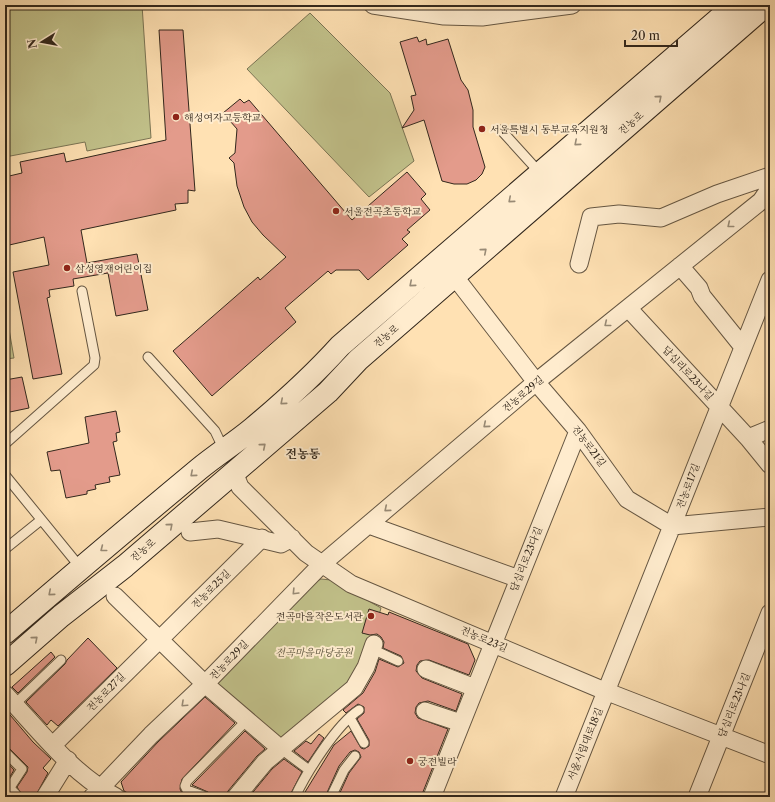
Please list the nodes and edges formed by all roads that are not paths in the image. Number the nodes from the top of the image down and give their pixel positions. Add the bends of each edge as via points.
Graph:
1 (373, 5) edge
2 (572, 5) edge
3 (766, 5) edge
4 (730, 7) edge
5 (501, 130) dead end
6 (770, 176) edge
7 (547, 182) junction
8 (767, 200) edge
9 (579, 264) dead end
10 (680, 266) junction
11 (455, 277) junction
12 (770, 280) edge
13 (82, 291) dead end
14 (628, 308) junction
15 (743, 346) junction
16 (148, 357) dead end
17 (536, 382) junction
18 (719, 406) junction
19 (770, 429) edge
20 (578, 431) junction
21 (748, 438) junction
22 (5, 444) edge
23 (229, 461) junction
24 (770, 465) edge
25 (5, 475) edge
26 (770, 517) edge
27 (41, 520) junction
28 (368, 525) junction
29 (672, 526) junction
30 (190, 532) dead end
31 (262, 538) junction
32 (292, 538) junction
33 (5, 548) edge
34 (322, 564) junction
35 (80, 567) junction
36 (519, 579) junction
37 (106, 592) junction
38 (770, 613) edge
39 (5, 633) edge
40 (159, 640) junction
41 (493, 643) junction
42 (373, 647) joint
43 (62, 660) dead end
44 (398, 661) dead end
45 (5, 665) edge
46 (426, 668) dead end
47 (205, 684) junction
48 (475, 688) junction
49 (607, 692) junction
50 (10, 699) edge
51 (359, 710) dead end
52 (425, 711) dead end
53 (350, 718) junction
54 (247, 720) junction
55 (461, 723) junction
56 (722, 736) junction
57 (364, 743) dead end
58 (53, 745) junction
59 (281, 749) junction
60 (5, 752) edge
61 (770, 755) edge
62 (355, 756) dead end
63 (68, 760) junction
64 (309, 770) junction
65 (8, 793) edge
66 (103, 794) edge
67 (45, 797) edge
68 (206, 797) edge
69 (236, 797) edge
70 (295, 797) edge
71 (331, 797) edge
72 (432, 797) edge
73 (564, 797) edge
74 (697, 797) edge

1 - 2 street via 444,16 482,18
7 -> 3 main road, 전농로
4 -> 7 main road, 전농로
5 - 7 lane
6 - 9 street via 717,194 661,218 620,214 591,217
11 -> 7 main road, 전농로
7 -> 23 main road, 전농로 via 340,346 312,376 262,420
8 -> 10 street, 전농로29길
10 - 14 street, 전농로29길
10 - 15 street
11 - 17 street, 전농로21길
23 -> 11 main road, 전농로 via 328,392 358,360
12 - 15 street, 전농로17길
13 - 22 lane via 95,358 94,365
14 -> 17 street, 전농로29길
14 - 18 street, 답십리로23나길
15 - 18 street, 전농로17길
16 - 23 lane via 215,431
17 - 20 street, 전농로21길
17 -> 28 street, 전농로29길
18 - 21 street, 답십리로23나길
18 - 29 street, 전농로17길
19 - 21 street
20 - 29 street, 전농로21길 via 627,499
20 - 36 street, 답십리로23다길
21 - 24 street, 답십리로23나길
23 - 32 street, 전농로23길 via 240,487
23 -> 35 main road, 전농로
37 -> 23 main road, 전농로
25 - 27 lane
26 - 29 street
27 - 33 lane
27 - 35 lane
28 - 34 street, 전농로29길
28 - 36 street
29 - 49 street, 전농로17길
30 - 31 street via 218,529
31 - 32 street via 281,544
31 - 40 street, 전농로25길
32 - 34 street, 전농로23길 via 306,553
34 - 41 street, 전농로23길 via 351,584
34 -> 47 street, 전농로29길
35 - 37 main road
35 -> 39 main road, 전농로
36 - 41 street, 답십리로23다길
37 - 40 street
45 -> 37 main road, 전농로
38 - 56 street, 답십리로23나길
40 - 47 street
40 - 58 street, 전농로27길
41 - 48 street, 답십리로23다길
41 - 49 street, 전농로23길
42 - 44 lane
42 - 59 street via 366,667 354,688
43 - 50 lane
46 - 48 street
47 - 54 street
47 -> 66 street, 전농로29길 via 122,765
48 - 55 street, 답십리로23다길
49 - 56 street, 전농로23길
49 - 73 street, 서울시립대로18길
50 - 58 street
51 - 53 lane
52 - 55 street
53 - 57 lane
53 - 64 lane
54 - 59 street
54 - 68 lane via 187,781 187,790
55 - 72 street, 답십리로23다길
56 - 61 street, 전농로23길
56 - 74 street, 답십리로23나길
58 - 63 street
59 - 64 lane
59 - 69 street via 259,768
60 - 65 lane via 22,768
62 - 71 lane via 344,770
63 - 66 street
63 - 67 street
64 - 70 lane

